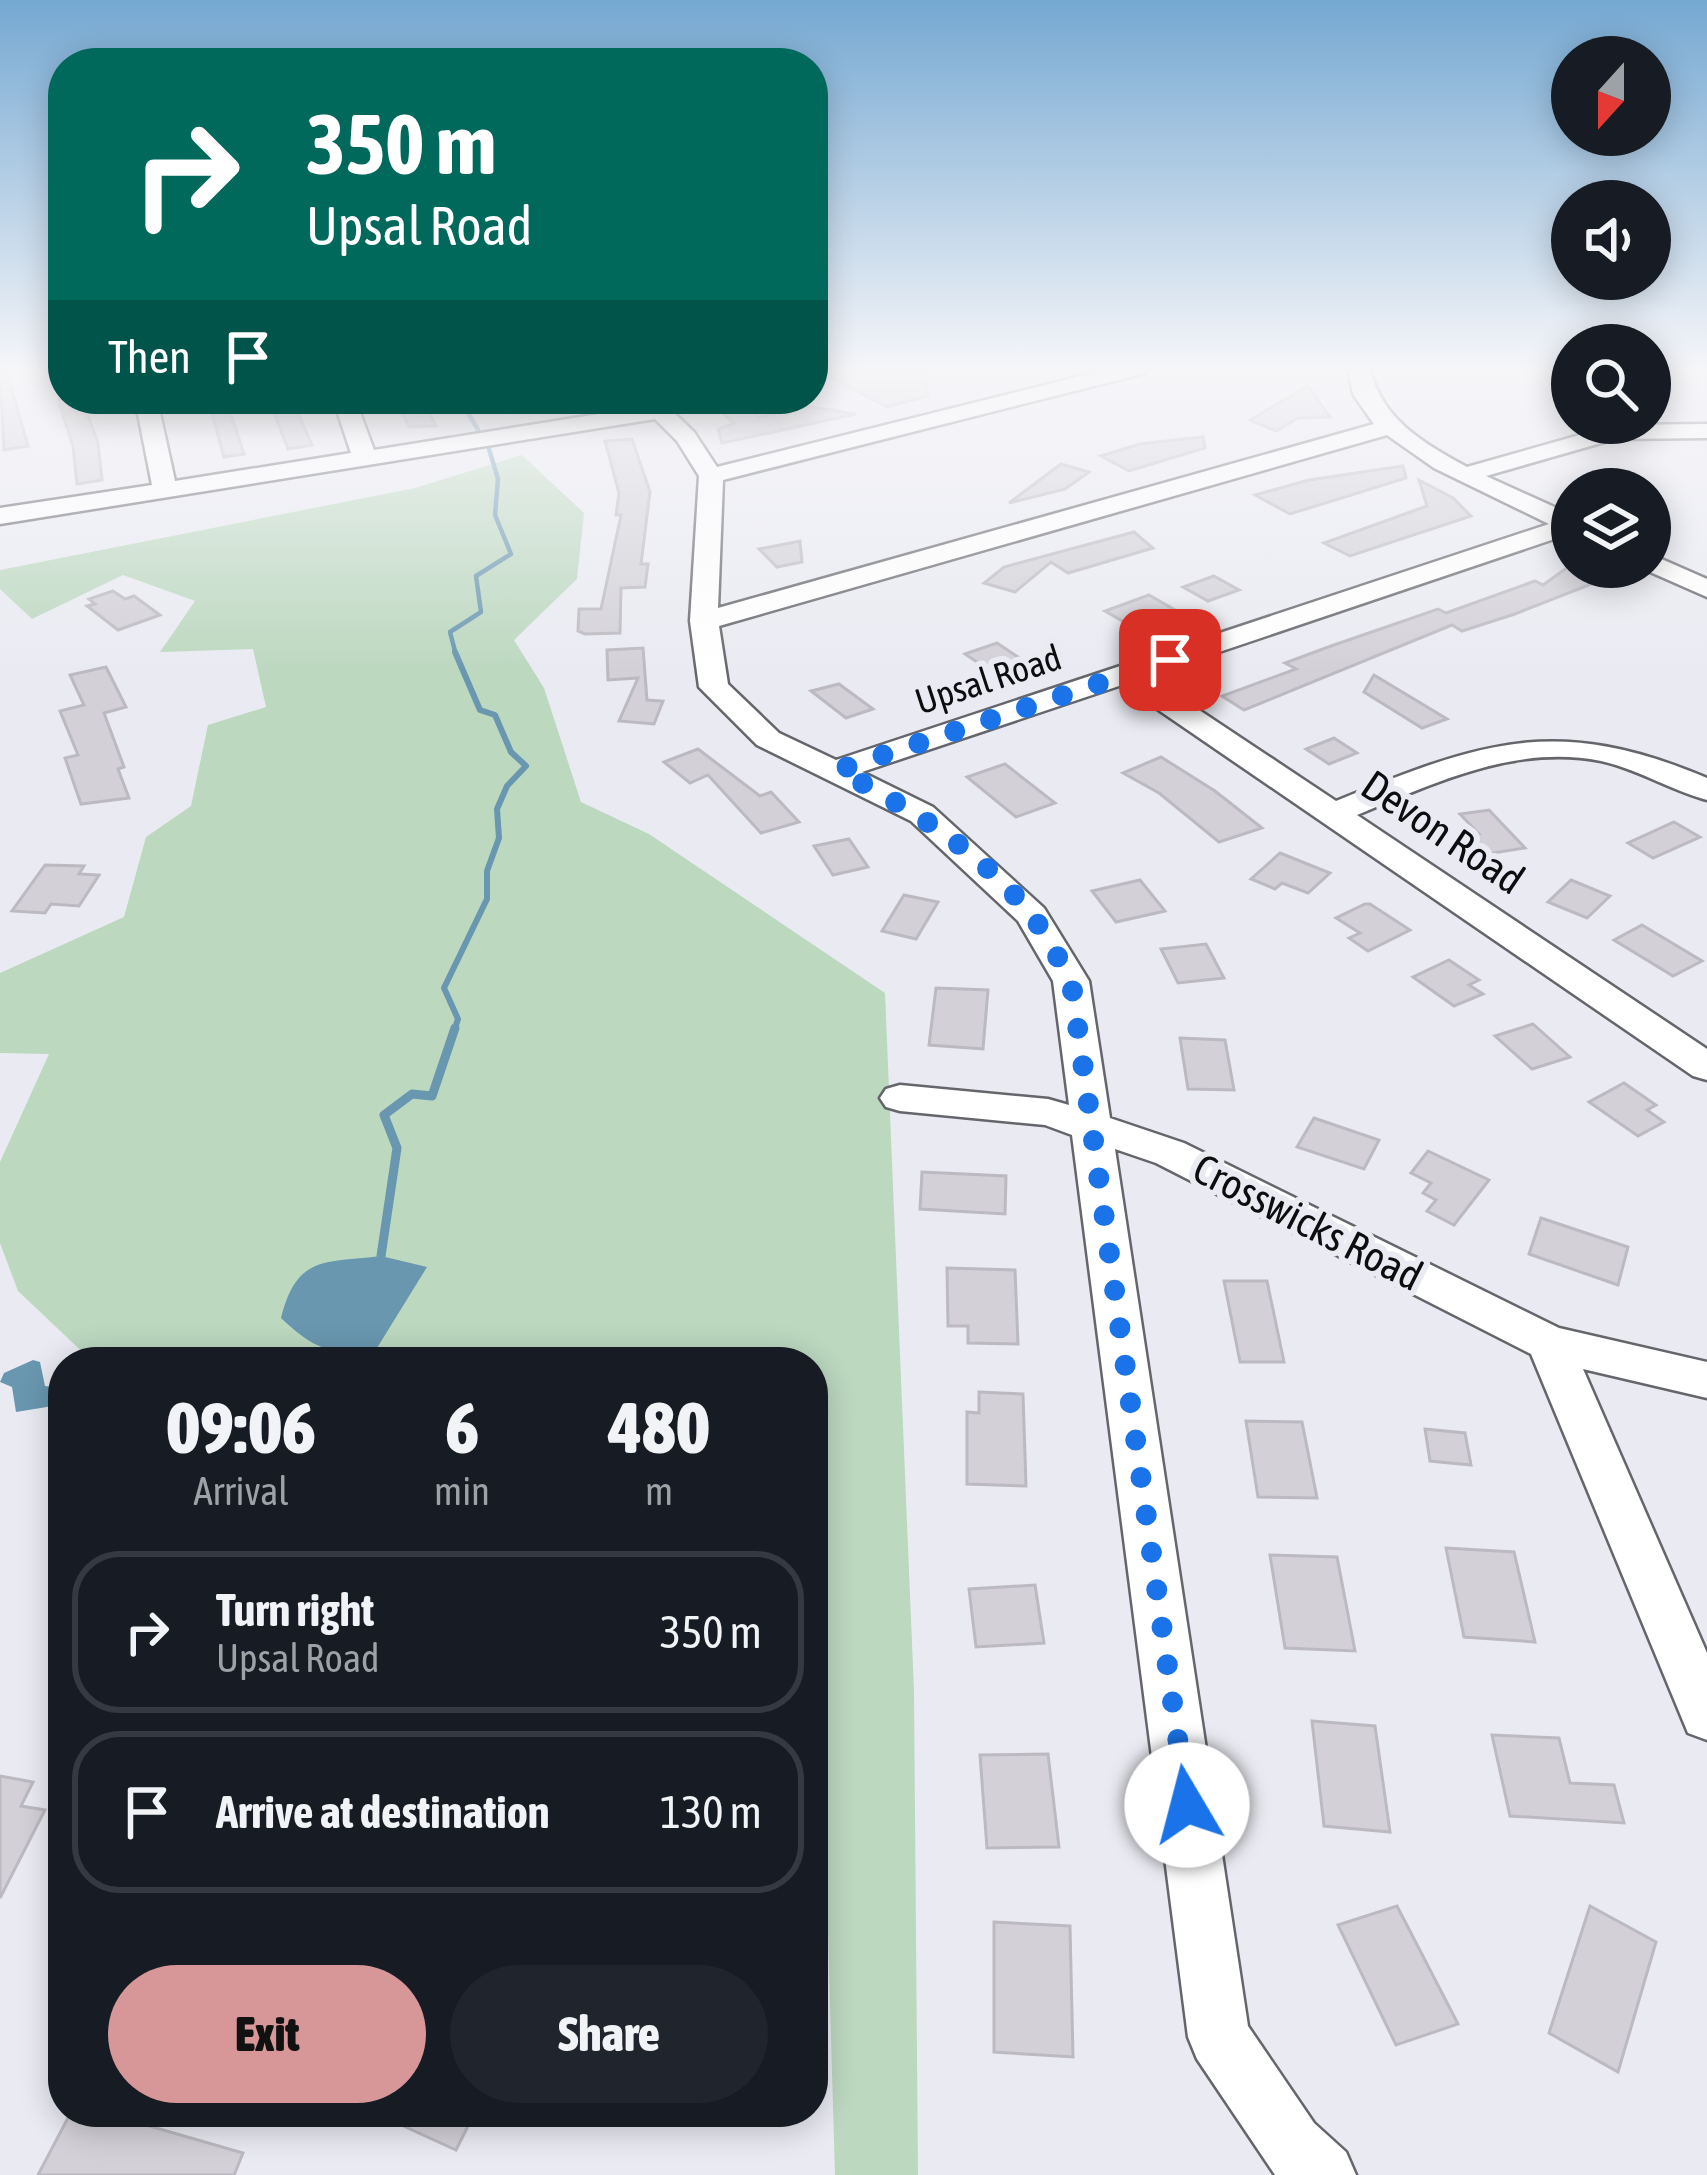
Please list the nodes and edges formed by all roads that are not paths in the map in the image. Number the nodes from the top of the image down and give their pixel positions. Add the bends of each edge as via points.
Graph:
1 (161, 470) edge
2 (297, 470) edge
3 (706, 470) edge
4 (737, 470) edge
5 (1239, 470) edge
6 (1461, 470) edge
7 (1483, 470) edge
8 (1469, 474) junction
9 (711, 476) junction
10 (165, 490) junction
11 (1551, 515) edge
12 (0, 516) edge
13 (1551, 532) edge
14 (1671, 572) edge
15 (1707, 589) edge
16 (704, 621) junction
17 (1127, 675) junction
18 (838, 770) junction
19 (1707, 790) edge
20 (1335, 813) junction
21 (1707, 1067) edge
22 (899, 1098) dead end
23 (1094, 1127) junction
24 (1549, 1343) junction
25 (1707, 1380) edge
26 (1707, 1715) edge
27 (1323, 2175) edge

1 - 10 street
2 - 10 street
3 - 9 street
4 - 9 street
5 - 16 street
6 - 8 street
7 - 8 street
8 - 11 street
9 - 16 street
10 - 12 street
13 - 17 street, Upsal Road
14 - 15 street
16 - 18 street via 714,687 768,739
17 - 18 street, Upsal Road
17 - 20 street, Devon Road
18 - 23 street via 922,814 1032,915 1071,980
19 - 20 street via 1610,753 1515,747
20 - 21 street, Devon Road
22 - 23 street, Crosswicks Road via 1048,1112
23 - 24 street, Crosswicks Road via 1170,1153
23 - 27 street via 1219,2037 1292,2146
24 - 25 street, Crosswicks Road
24 - 26 street

